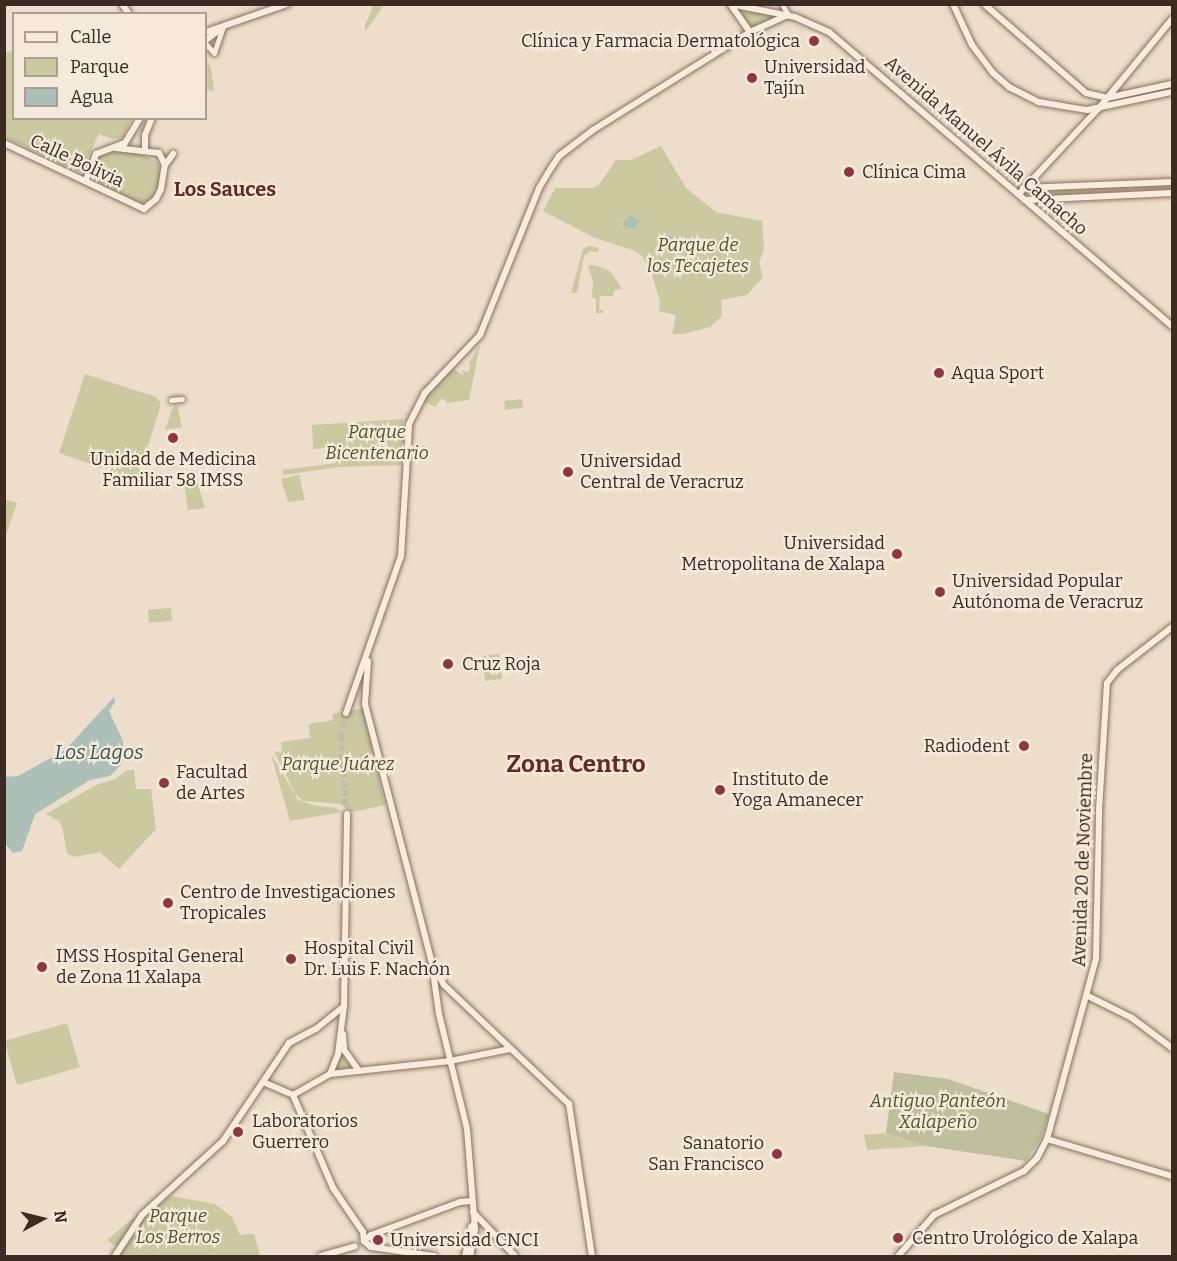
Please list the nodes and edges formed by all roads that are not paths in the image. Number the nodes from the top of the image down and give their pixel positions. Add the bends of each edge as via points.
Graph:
1 (287, 4) edge
2 (730, 4) edge
3 (775, 4) edge
4 (782, 4) edge
5 (953, 4) edge
6 (984, 4) edge
7 (750, 7) junction
8 (777, 12) junction
9 (788, 15) junction
10 (740, 18) junction
11 (1173, 19) edge
12 (223, 27) junction
13 (207, 32) edge
14 (750, 32) junction
15 (207, 41) edge
16 (207, 43) edge
17 (1173, 84) edge
18 (1173, 93) edge
19 (1107, 98) junction
20 (1099, 108) junction
21 (139, 120) edge
22 (151, 120) edge
23 (4, 143) edge
24 (115, 148) junction
25 (145, 151) junction
26 (173, 154) dead end
27 (165, 165) junction
28 (90, 170) junction
29 (76, 176) junction
30 (86, 180) junction
31 (1173, 182) edge
32 (93, 184) junction
33 (1042, 187) junction
34 (1025, 188) junction
35 (1017, 192) junction
36 (1173, 193) edge
37 (1041, 199) junction
38 (1025, 200) junction
39 (1173, 326) edge
40 (182, 399) dead end
41 (171, 400) dead end
42 (1173, 627) edge
43 (369, 651) junction
44 (346, 710) tunnel mouth
45 (346, 811) tunnel mouth
46 (432, 964) junction
47 (1088, 996) junction
48 (344, 1006) junction
49 (343, 1022) junction
50 (1173, 1048) edge
51 (510, 1049) junction
52 (450, 1061) junction
53 (359, 1071) junction
54 (330, 1074) junction
55 (262, 1082) junction
56 (293, 1095) junction
57 (1047, 1139) junction
58 (1173, 1176) edge
59 (471, 1201) junction
60 (472, 1212) junction
61 (474, 1224) junction
62 (364, 1241) junction
63 (355, 1246) joint
64 (115, 1257) edge
65 (321, 1257) edge
66 (434, 1257) edge
67 (465, 1257) edge
68 (470, 1257) edge
69 (515, 1257) edge
70 (592, 1257) edge
71 (898, 1257) edge

1 - 12 main road
2 - 7 main road, Avenida Manuel Ávila Camacho
2 - 10 main road
3 - 8 street
4 - 9 street
5 - 20 main road via 972,45 1002,83 1053,106
6 - 19 main road via 1086,93
7 - 8 main road, Avenida Manuel Ávila Camacho
7 - 10 main road
8 - 9 main road, Avenida Manuel Ávila Camacho
9 - 14 main road
9 - 35 main road, Avenida Manuel Ávila Camacho via 829,32
10 - 14 main road
11 - 19 main road
12 - 13 main road
12 - 15 main road
12 - 16 street via 214,53
14 - 43 main road via 574,143 551,168 480,335 425,393 409,424 400,556
17 - 19 main road
18 - 20 main road
19 - 20 main road
20 - 34 main road
21 - 24 main road via 129,138
22 - 25 main road via 145,135
23 - 29 main road, Calle Bolivia
24 - 25 main road
24 - 28 main road via 96,154
25 - 27 main road via 159,153
26 - 27 main road
27 - 32 main road, Calle Bolivia via 161,189 144,209
28 - 29 main road
28 - 30 main road
28 - 32 main road
29 - 30 main road, Calle Bolivia
30 - 32 main road, Calle Bolivia
31 - 33 main road
33 - 34 main road
33 - 37 main road
34 - 35 main road
35 - 38 main road, Avenida Manuel Ávila Camacho
36 - 37 main road
37 - 38 main road
38 - 39 main road, Avenida Manuel Ávila Camacho
40 - 41 street
42 - 47 main road, Avenida 20 de Noviembre via 1117,670 1107,683 1096,959
43 - 44 main road
43 - 46 main road via 365,704
45 - 48 main road
46 - 51 main road via 444,985
46 - 52 main road
47 - 50 main road via 1132,1018
47 - 57 main road, Avenida 20 de Noviembre
48 - 49 main road
48 - 55 main road via 317,1028 289,1043
49 - 53 main road via 344,1050
49 - 54 main road
51 - 52 main road
51 - 70 main road via 568,1104
52 - 53 main road
52 - 59 main road via 466,1129
53 - 54 main road
54 - 56 main road
55 - 56 main road
55 - 64 main road via 223,1141 142,1215
56 - 62 main road via 333,1188 363,1232
57 - 58 main road
57 - 71 main road, Avenida 20 de Noviembre via 1024,1171 934,1215
59 - 60 main road
59 - 62 main road via 448,1206
60 - 61 main road
60 - 69 main road
61 - 67 main road
61 - 68 main road
62 - 63 street
62 - 66 main road via 371,1247
63 - 65 main road

